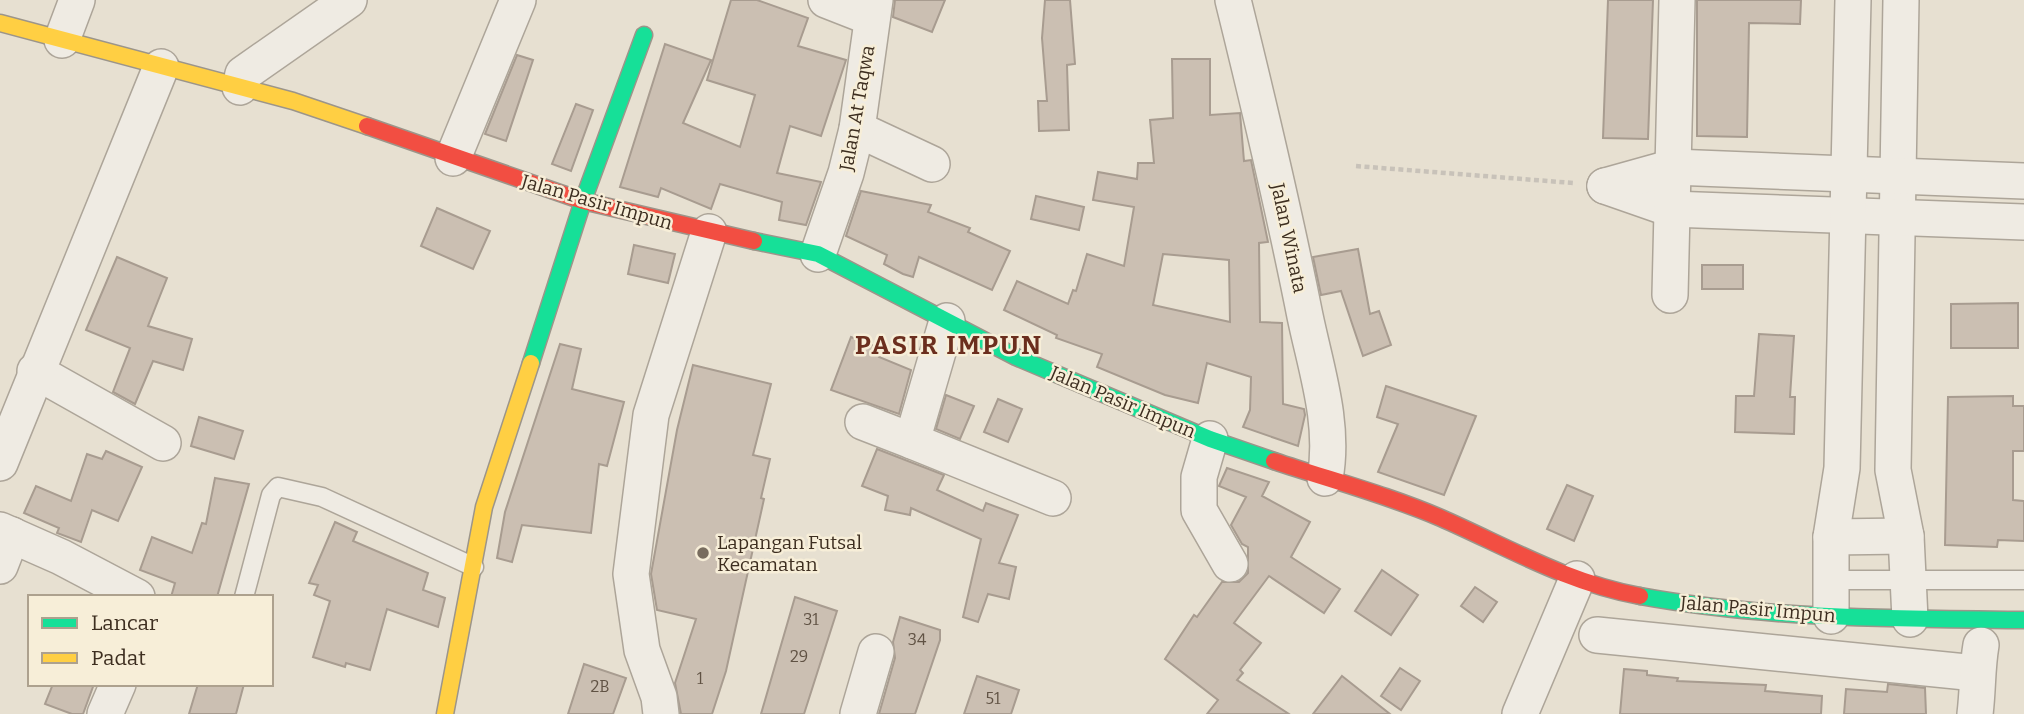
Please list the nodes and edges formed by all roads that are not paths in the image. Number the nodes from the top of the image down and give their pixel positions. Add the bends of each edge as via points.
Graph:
1 (77, 0) edge
2 (349, 0) edge
3 (518, 0) edge
4 (826, 0) edge
5 (1233, 0) edge
6 (1677, 0) edge
7 (1853, 0) edge
8 (1901, 0) edge
9 (873, 9) edge
10 (0, 23) edge
11 (644, 35) dead end
12 (62, 40) junction
13 (161, 67) junction
14 (240, 87) junction
15 (857, 129) junction
16 (453, 158) junction
17 (932, 164) dead end
18 (1673, 167) junction
19 (1848, 174) junction
20 (1900, 175) junction
21 (2024, 181) edge
22 (583, 201) junction
23 (1671, 209) junction
24 (1848, 214) junction
25 (1900, 216) junction
26 (2024, 222) edge
27 (709, 232) junction
28 (818, 254) junction
29 (1670, 295) dead end
30 (947, 321) junction
31 (35, 371) junction
32 (863, 422) dead end
33 (1210, 439) junction
34 (912, 440) junction
35 (163, 443) dead end
36 (0, 463) edge
37 (1842, 468) junction
38 (1894, 470) junction
39 (1325, 478) junction
40 (1053, 498) dead end
41 (1906, 536) junction
42 (1831, 537) junction
43 (4, 544) edge
44 (1230, 564) dead end
45 (474, 567) junction
46 (1577, 579) junction
47 (1830, 580) junction
48 (1909, 580) junction
49 (2024, 580) edge
50 (133, 595) edge
51 (245, 595) edge
52 (1831, 616) junction
53 (1910, 619) junction
54 (2024, 620) edge
55 (1597, 635) dead end
56 (876, 652) dead end
57 (117, 686) edge
58 (131, 686) edge
59 (105, 714) edge
60 (121, 714) edge
61 (445, 714) edge
62 (661, 714) edge
63 (858, 714) edge
64 (1520, 714) edge
65 (1975, 714) edge

1 - 12 street
2 - 14 street via 243,75
3 - 16 street
4 - 9 street
5 - 39 street, Jalan Winata via 1274,164 1325,407 1329,452
6 - 18 street
7 - 19 street
8 - 20 street
9 - 15 street, Jalan At Taqwa
10 - 12 street, Jalan Pasir Impun
11 - 22 street
12 - 13 street, Jalan Pasir Impun
13 - 14 street, Jalan Pasir Impun
13 - 31 street
14 - 16 street, Jalan Pasir Impun
15 - 17 street
15 - 28 street, Jalan At Taqwa
16 - 22 street, Jalan Pasir Impun
18 - 19 street
18 - 23 street
18 - 23 street via 1605,186
19 - 20 street
19 - 24 street
20 - 21 street
20 - 25 street
22 - 27 street, Jalan Pasir Impun
22 - 45 street via 506,432 484,508
23 - 24 street
23 - 29 street
24 - 25 street
24 - 37 street
25 - 26 street
25 - 38 street
27 - 28 street, Jalan Pasir Impun
27 - 62 street via 651,415 631,574 642,650
28 - 30 street, Jalan Pasir Impun
30 - 33 street, Jalan Pasir Impun via 1016,357
30 - 34 street
31 - 35 street
31 - 36 street
32 - 34 street
33 - 39 street, Jalan Pasir Impun
33 - 44 street via 1199,477 1199,510
34 - 40 street
37 - 38 street
37 - 42 street
38 - 41 street
39 - 46 street, Jalan Pasir Impun via 1439,517
41 - 42 street
41 - 48 street
42 - 47 street
43 - 50 street via 61,557
45 - 51 lane via 322,497 278,487 271,495
45 - 61 street
46 - 52 street, Jalan Pasir Impun via 1602,589 1710,609
46 - 64 street
47 - 48 lane
47 - 52 street
48 - 49 lane
48 - 53 street
52 - 53 street, Jalan Pasir Impun
53 - 54 street, Jalan Pasir Impun
55 - 65 street via 1979,659
56 - 63 street
57 - 59 street
58 - 60 lane

